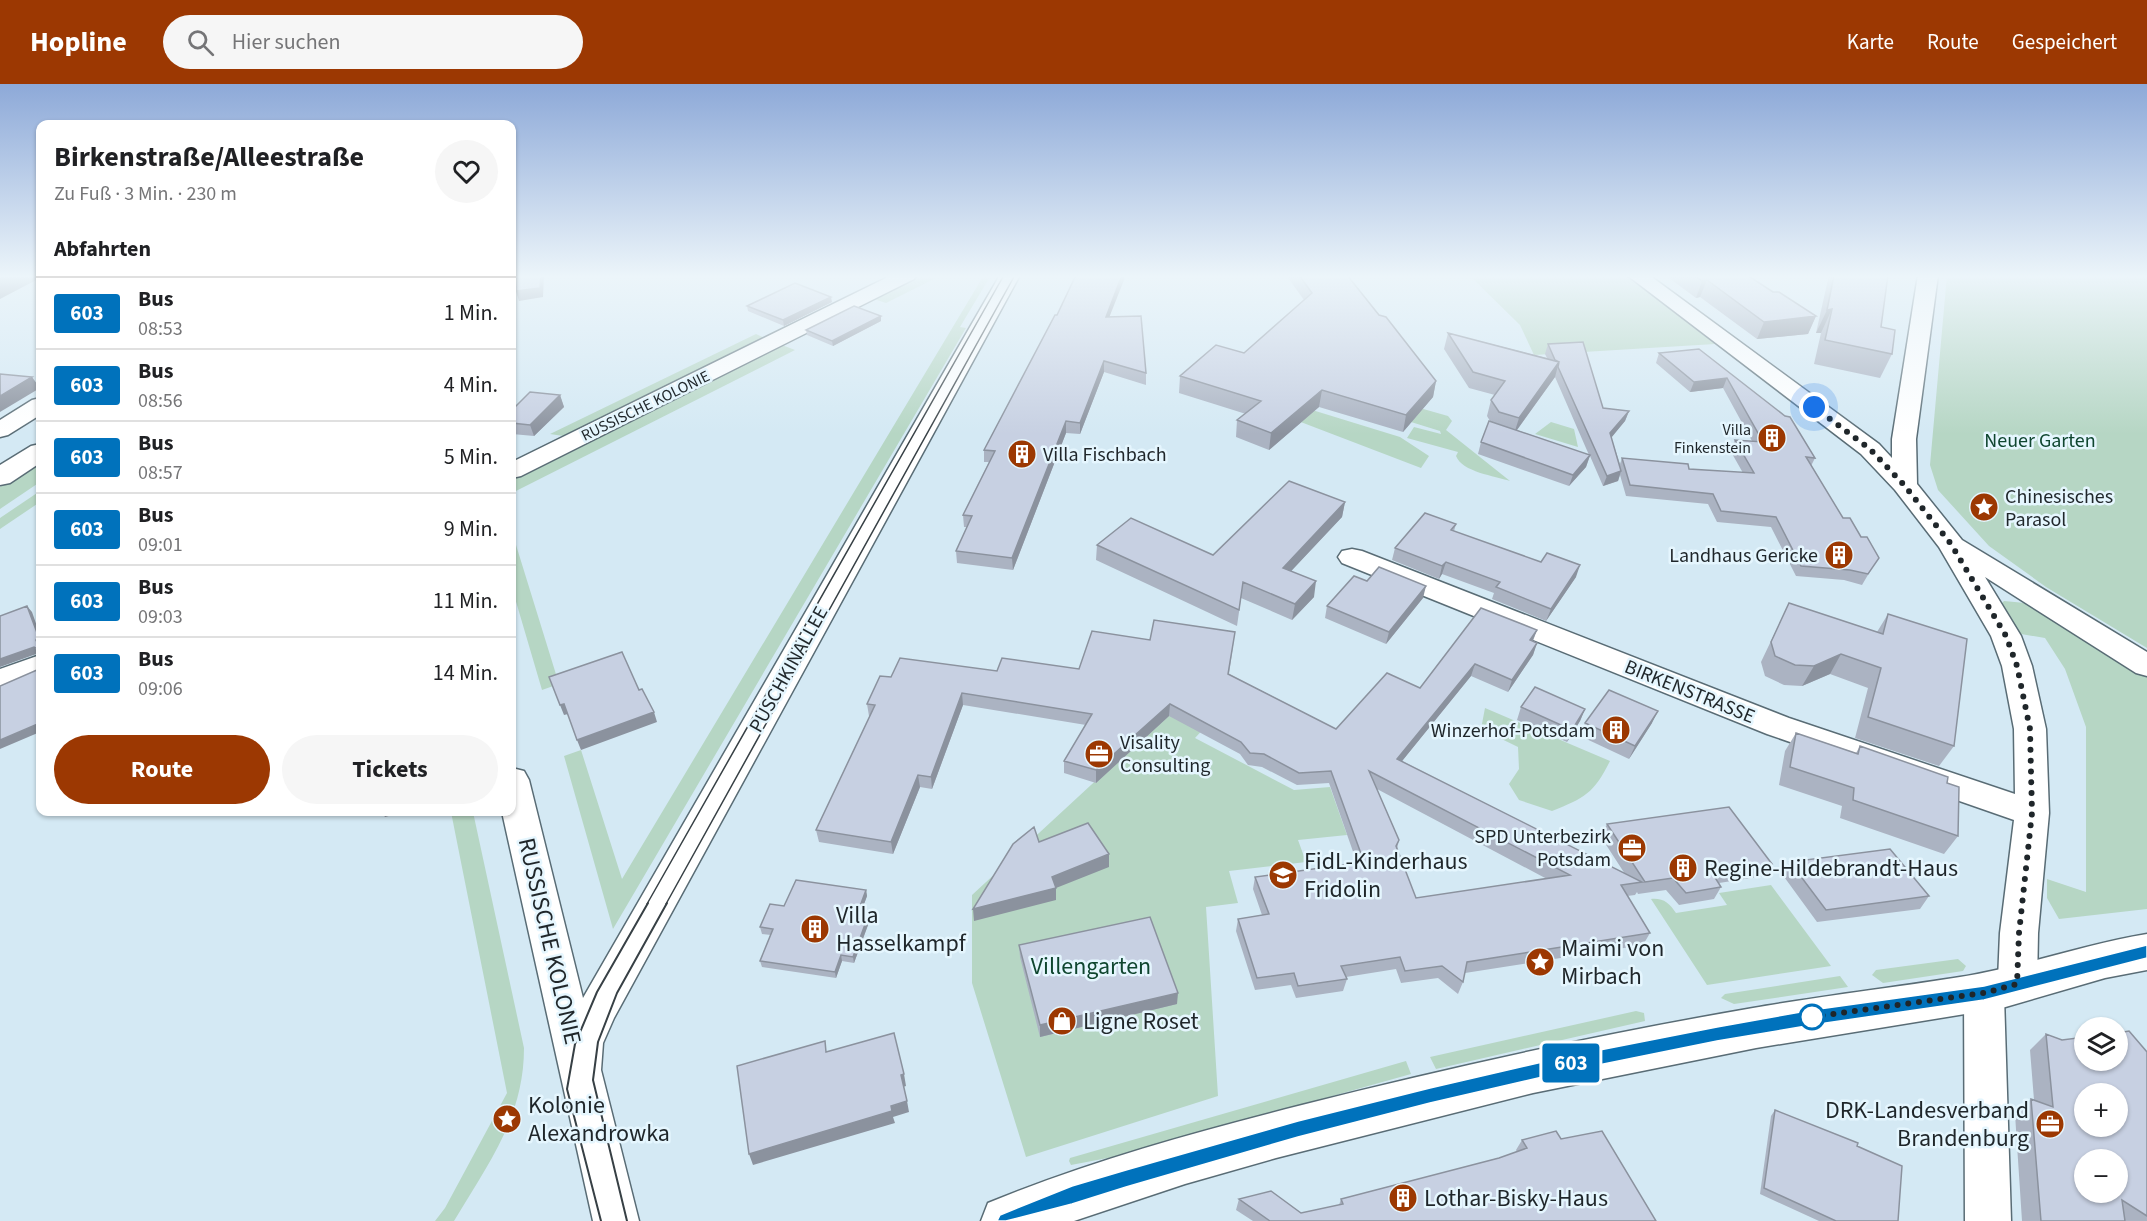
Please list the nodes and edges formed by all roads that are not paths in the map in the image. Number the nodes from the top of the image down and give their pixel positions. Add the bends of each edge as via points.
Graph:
1 (800, 328) edge
2 (980, 328) edge
3 (1708, 328) edge
4 (1920, 328) edge
5 (36, 408) edge
6 (0, 430) edge
7 (36, 454) edge
8 (516, 469) edge
9 (0, 477) edge
10 (1904, 485) junction
11 (1951, 544) junction
12 (1352, 557) dead end
13 (2147, 666) edge
14 (36, 667) edge
15 (0, 681) edge
16 (516, 797) edge
17 (2032, 813) junction
18 (2147, 952) edge
19 (2001, 989) junction
20 (581, 1068) junction
21 (616, 1221) edge
22 (1006, 1221) edge
23 (1988, 1221) edge

1 - 8 street, RUSSISCHE KOLONIE
2 - 20 street, PUSCHKINALLEE via 598,1009 584,1043
3 - 10 street via 1870,449
4 - 10 street via 1904,440
5 - 6 street
7 - 9 street
10 - 11 street
11 - 13 street
11 - 17 street via 2006,636 2017,666 2030,729
12 - 17 street, BIRKENSTRASSE via 1778,726
14 - 15 street
16 - 20 street, RUSSISCHE KOLONIE
17 - 19 street via 2019,933
18 - 19 street
19 - 22 street via 1812,1017 1531,1072 1287,1132 1072,1195
19 - 23 street
20 - 21 street, RUSSISCHE KOLONIE

